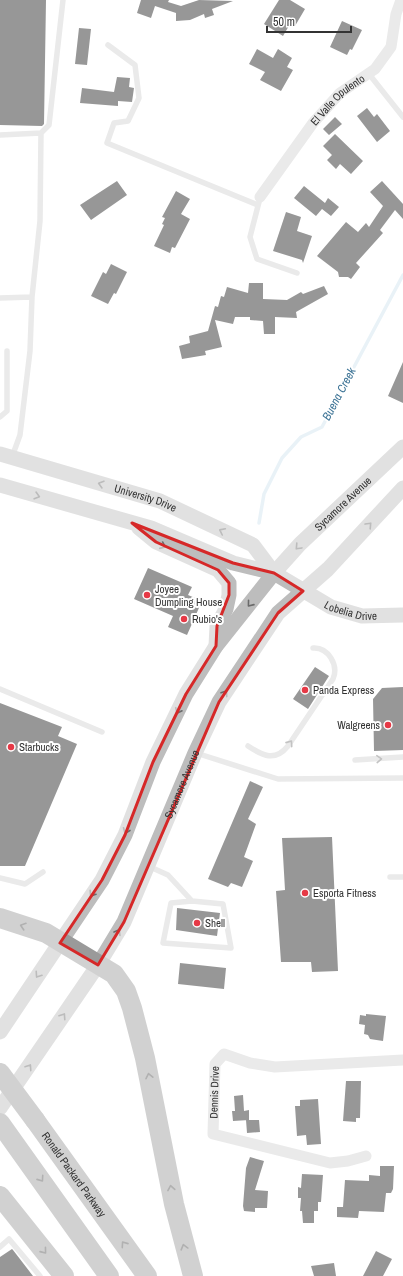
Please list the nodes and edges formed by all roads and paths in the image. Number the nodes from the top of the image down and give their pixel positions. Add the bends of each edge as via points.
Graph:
1 (63, 0) edge
2 (401, 0) edge
3 (108, 45) dead end
4 (369, 74) junction
5 (403, 117) edge
6 (41, 133) junction
7 (0, 134) edge
8 (259, 201) junction
9 (298, 273) dead end
10 (32, 297) junction
11 (0, 298) edge
12 (7, 351) dead end
13 (0, 417) edge
14 (403, 447) edge
15 (6, 456) edge
16 (0, 485) edge
17 (399, 495) edge
18 (132, 523) junction
19 (274, 573) junction
20 (303, 591) junction
21 (403, 615) edge
22 (216, 646) junction
23 (313, 648) dead end
24 (0, 689) edge
25 (102, 732) dead end
26 (248, 746) dead end
27 (195, 753) junction
28 (403, 757) edge
29 (355, 760) dead end
30 (403, 778) edge
31 (148, 866) junction
32 (43, 872) dead end
33 (390, 877) dead end
34 (403, 877) edge
35 (0, 878) edge
36 (192, 900) junction
37 (0, 918) edge
38 (60, 943) junction
39 (98, 965) junction
40 (0, 1032) edge
41 (403, 1060) edge
42 (0, 1073) edge
43 (0, 1108) edge
44 (0, 1123) edge
45 (366, 1156) dead end
46 (0, 1196) edge
47 (0, 1247) edge
48 (40, 1276) edge
49 (64, 1276) edge
50 (108, 1276) edge
51 (147, 1276) edge
52 (193, 1276) edge

1 - 6 lane via 49,125
2 - 4 street, El Valle Opulento via 391,47
3 - 8 lane via 135,65 139,98 128,121 114,123 107,143
4 - 5 lane
4 - 8 street, El Valle Opulento via 340,93 313,123
6 - 7 lane
6 - 10 lane via 40,221
8 - 9 lane via 250,236 257,259
10 - 11 lane
10 - 15 lane via 30,350 20,435
12 - 13 lane via 7,411
14 -> 19 main road, Sycamore Avenue
19 -> 15 main road, University Drive via 253,546 160,501
16 -> 18 main road, University Drive
20 -> 17 main road, Sycamore Avenue via 328,569
18 - 19 main road, University Drive via 151,528 233,563
18 -> 22 main road via 156,542 218,570 229,583 226,609 217,626
19 - 20 main road, University Drive
19 -> 22 main road, Sycamore Avenue
20 - 21 main road, Lobelia Drive via 331,607 362,616
27 -> 20 main road, Sycamore Avenue via 219,702 278,613
22 -> 38 main road, Sycamore Avenue via 186,694 153,762 125,834 102,880
26 -> 23 lane via 271,756 280,755 334,679 336,671 332,659 320,648
24 - 25 lane
27 - 30 lane via 278,779
27 - 31 main road, Sycamore Avenue
29 -> 28 lane
31 - 36 lane via 168,876
39 -> 31 main road, Sycamore Avenue via 124,922
32 - 35 lane via 25,884 8,882
33 - 34 lane
36 - 36 lane via 171,903 163,943 231,948 223,904
38 -> 37 highway via 46,933
38 - 39 highway
38 -> 40 main road, Sycamore Avenue
43 -> 39 main road, Sycamore Avenue
52 -> 39 highway via 174,1204 160,1128 132,1008 126,991 114,974
41 - 45 street, Dennis Drive via 274,1067 250,1063 224,1054 214,1064 213,1134 330,1163
51 -> 42 highway, Ronald Packard Parkway, bridge
44 -> 50 highway
46 -> 49 highway
47 - 48 lane via 9,1239

